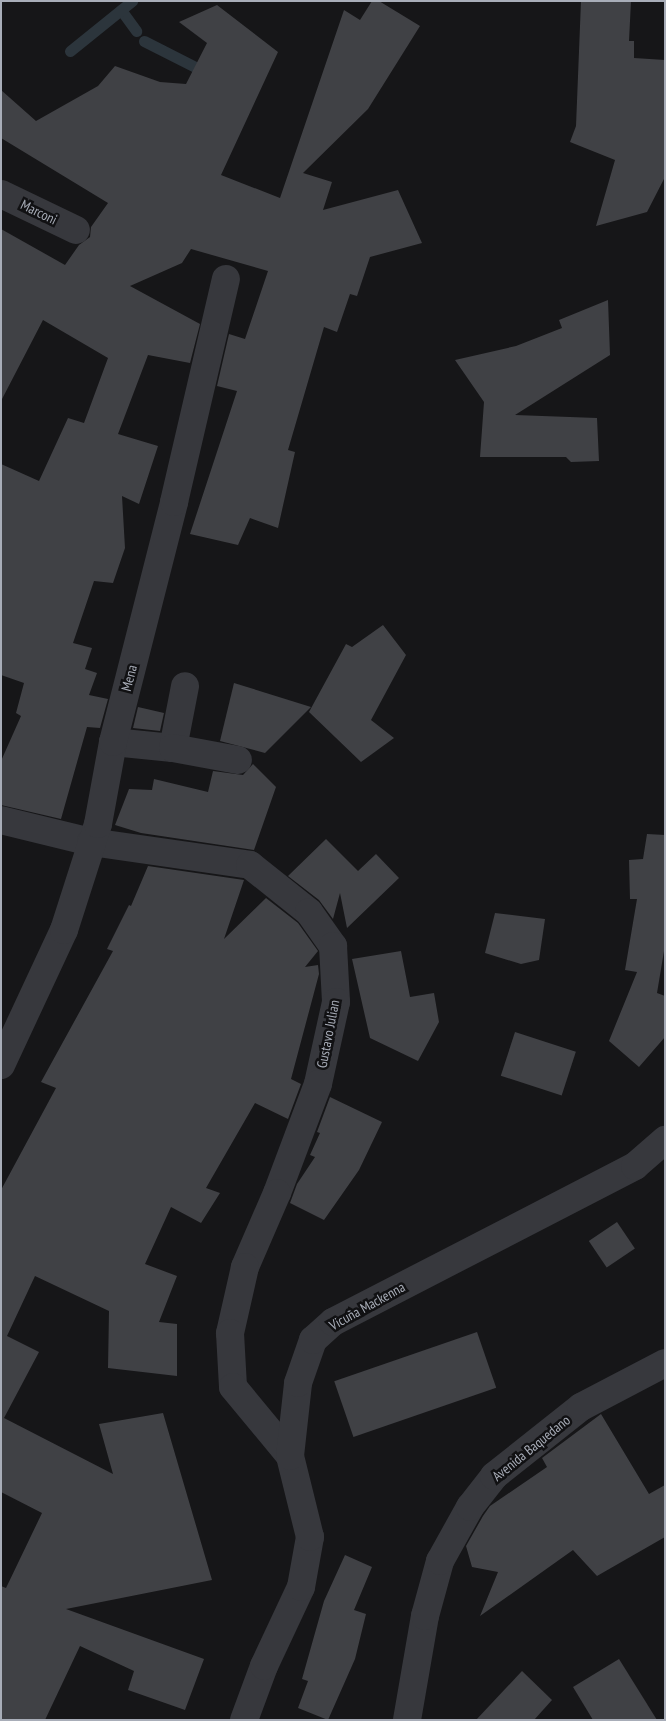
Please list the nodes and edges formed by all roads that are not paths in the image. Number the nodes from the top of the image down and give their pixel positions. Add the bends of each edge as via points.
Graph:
1 (1, 194) edge
2 (76, 230) dead end
3 (226, 279) dead end
4 (185, 686) dead end
5 (113, 742) junction
6 (173, 748) junction
7 (238, 760) dead end
8 (1, 820) edge
9 (91, 842) junction
10 (1, 1065) edge
11 (665, 1140) edge
12 (665, 1363) edge
13 (290, 1456) junction
14 (244, 1720) edge
15 (407, 1720) edge

1 - 2 street, Marconi
3 - 5 street, Mena
4 - 6 street
5 - 6 street
5 - 9 street, Mena via 102,808
6 - 7 street
8 - 9 street, Gustavo Julian
9 - 10 street, Mena via 64,930
9 - 13 street, Gustavo Julian via 250,865 309,912 333,946 336,1002 318,1084 277,1193 245,1266 230,1333 233,1386
11 - 13 street, Vicuña Mackenna via 635,1166 333,1322 313,1340 298,1383
12 - 15 street, Avenida Baquedano via 581,1407 494,1476 470,1507 440,1561 425,1616
13 - 14 street, Vicuña Mackenna via 310,1537 301,1587 264,1666

